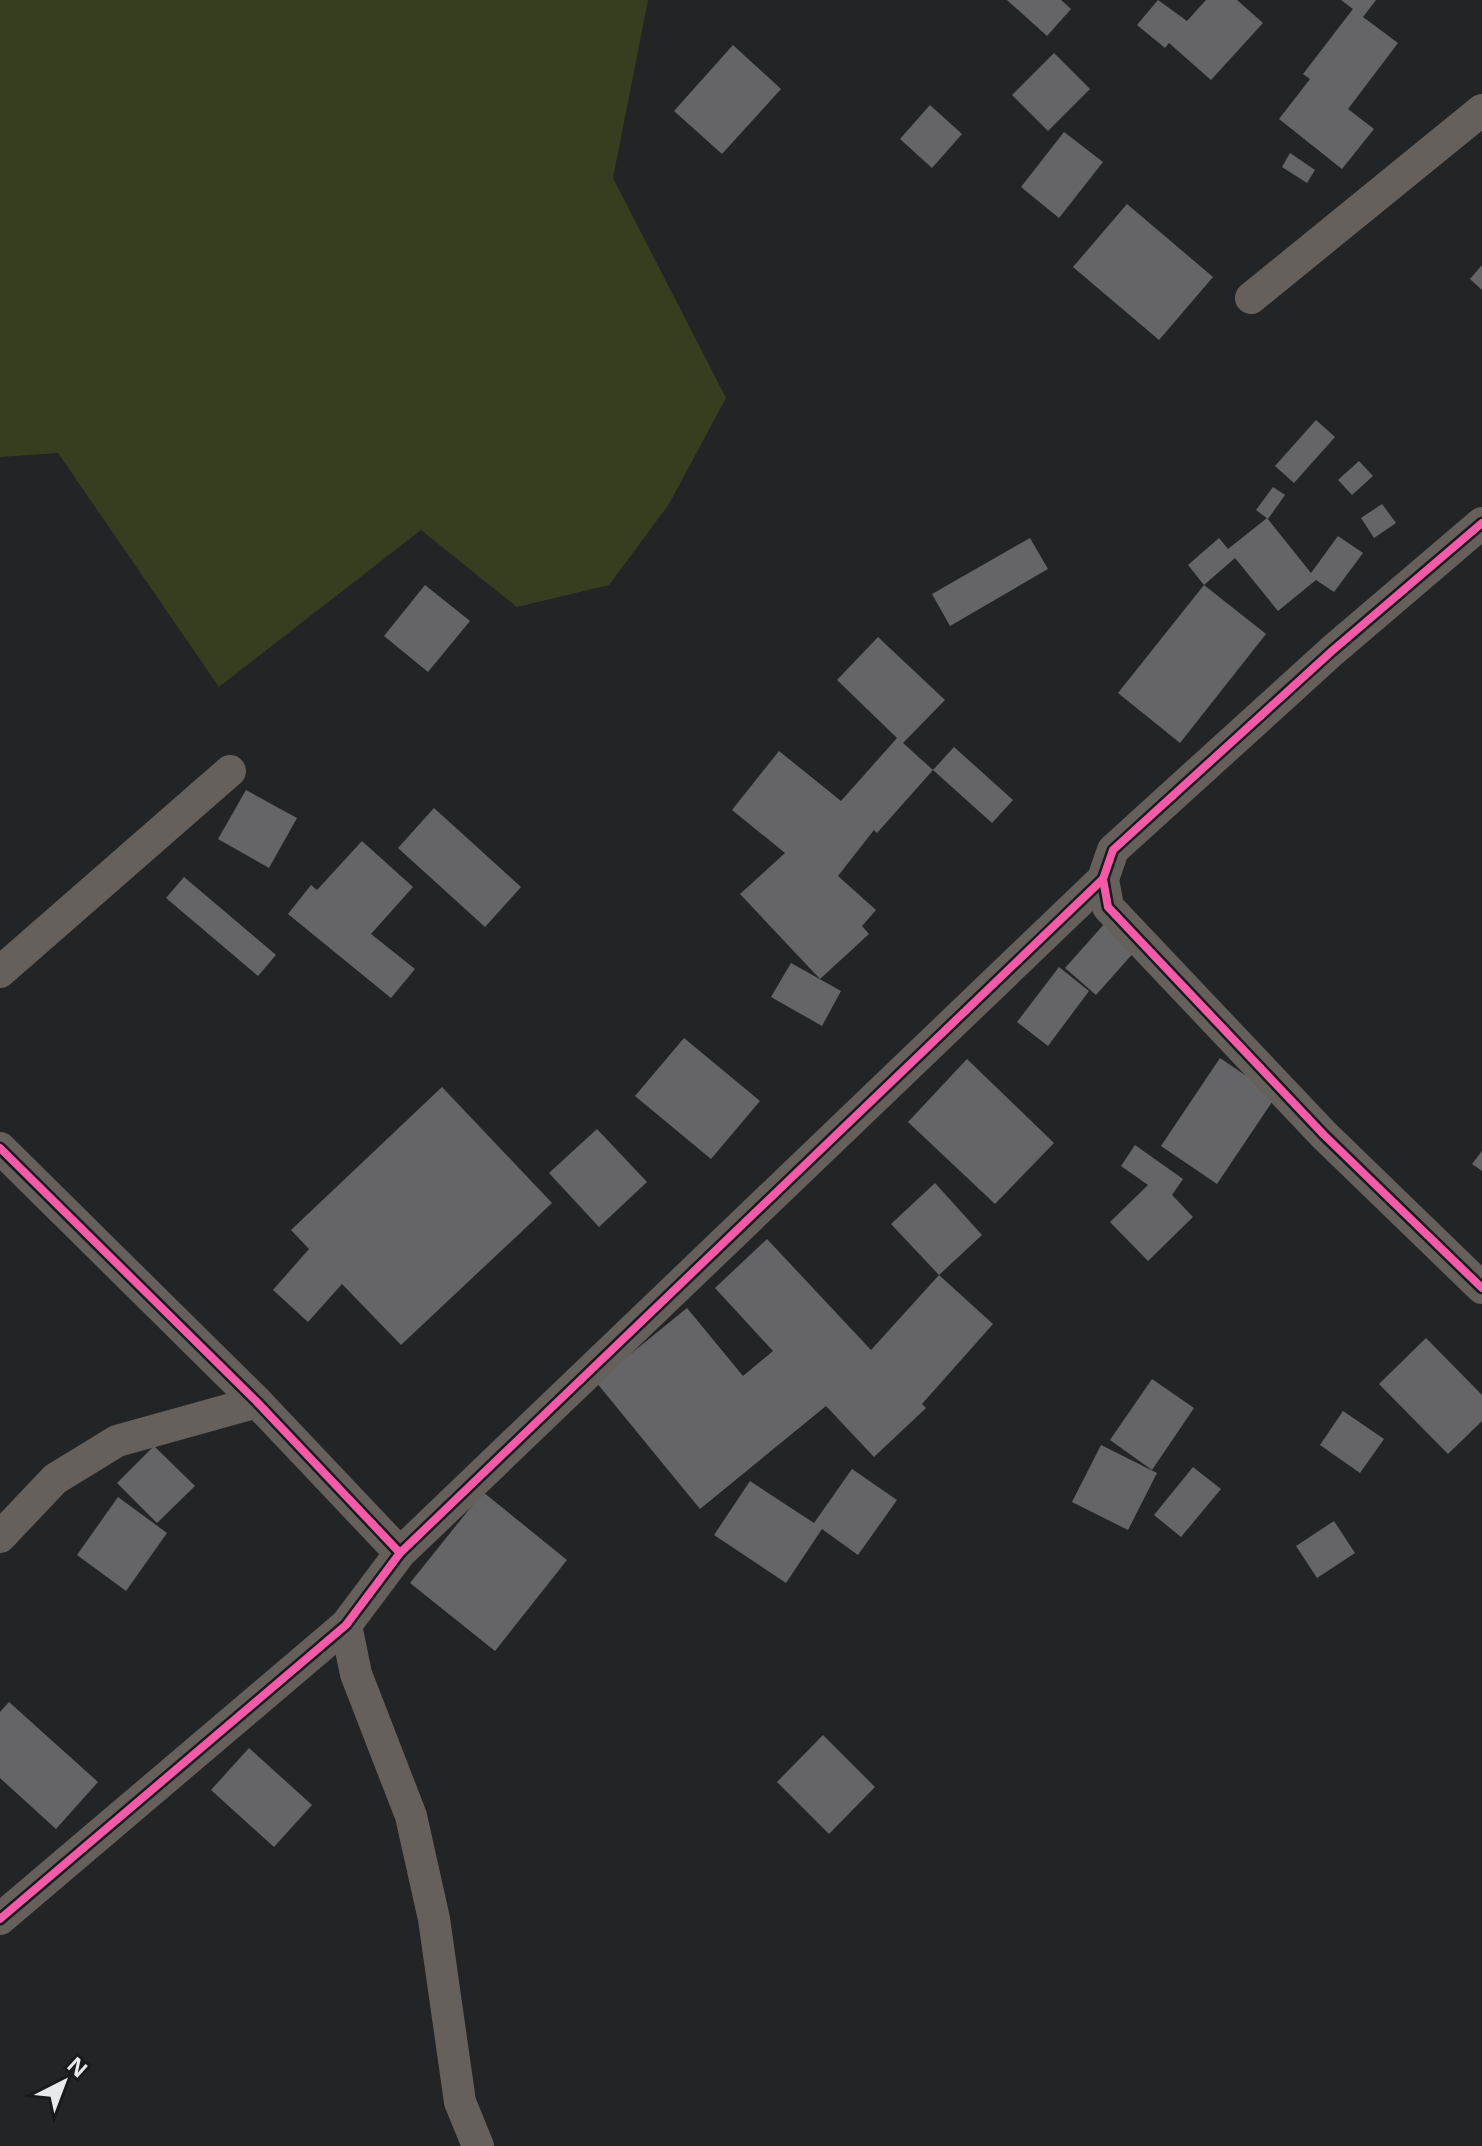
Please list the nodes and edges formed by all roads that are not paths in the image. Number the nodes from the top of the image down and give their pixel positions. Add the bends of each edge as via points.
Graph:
1 (1482, 110) edge
2 (1251, 298) dead end
3 (1482, 523) edge
4 (230, 771) dead end
5 (1103, 879) junction
6 (0, 972) edge
7 (0, 1148) edge
8 (1482, 1288) edge
9 (257, 1402) junction
10 (0, 1537) edge
11 (400, 1553) junction
12 (346, 1625) junction
13 (0, 1919) edge
14 (478, 2146) edge

1 - 2 street
3 - 5 street via 1113,850
4 - 6 street
5 - 8 street via 1108,907 1324,1135
5 - 11 street
7 - 9 street
9 - 10 street via 117,1441 55,1479
9 - 11 street
11 - 12 street
12 - 13 street
12 - 14 street via 356,1674 411,1816 434,1919 460,2102

